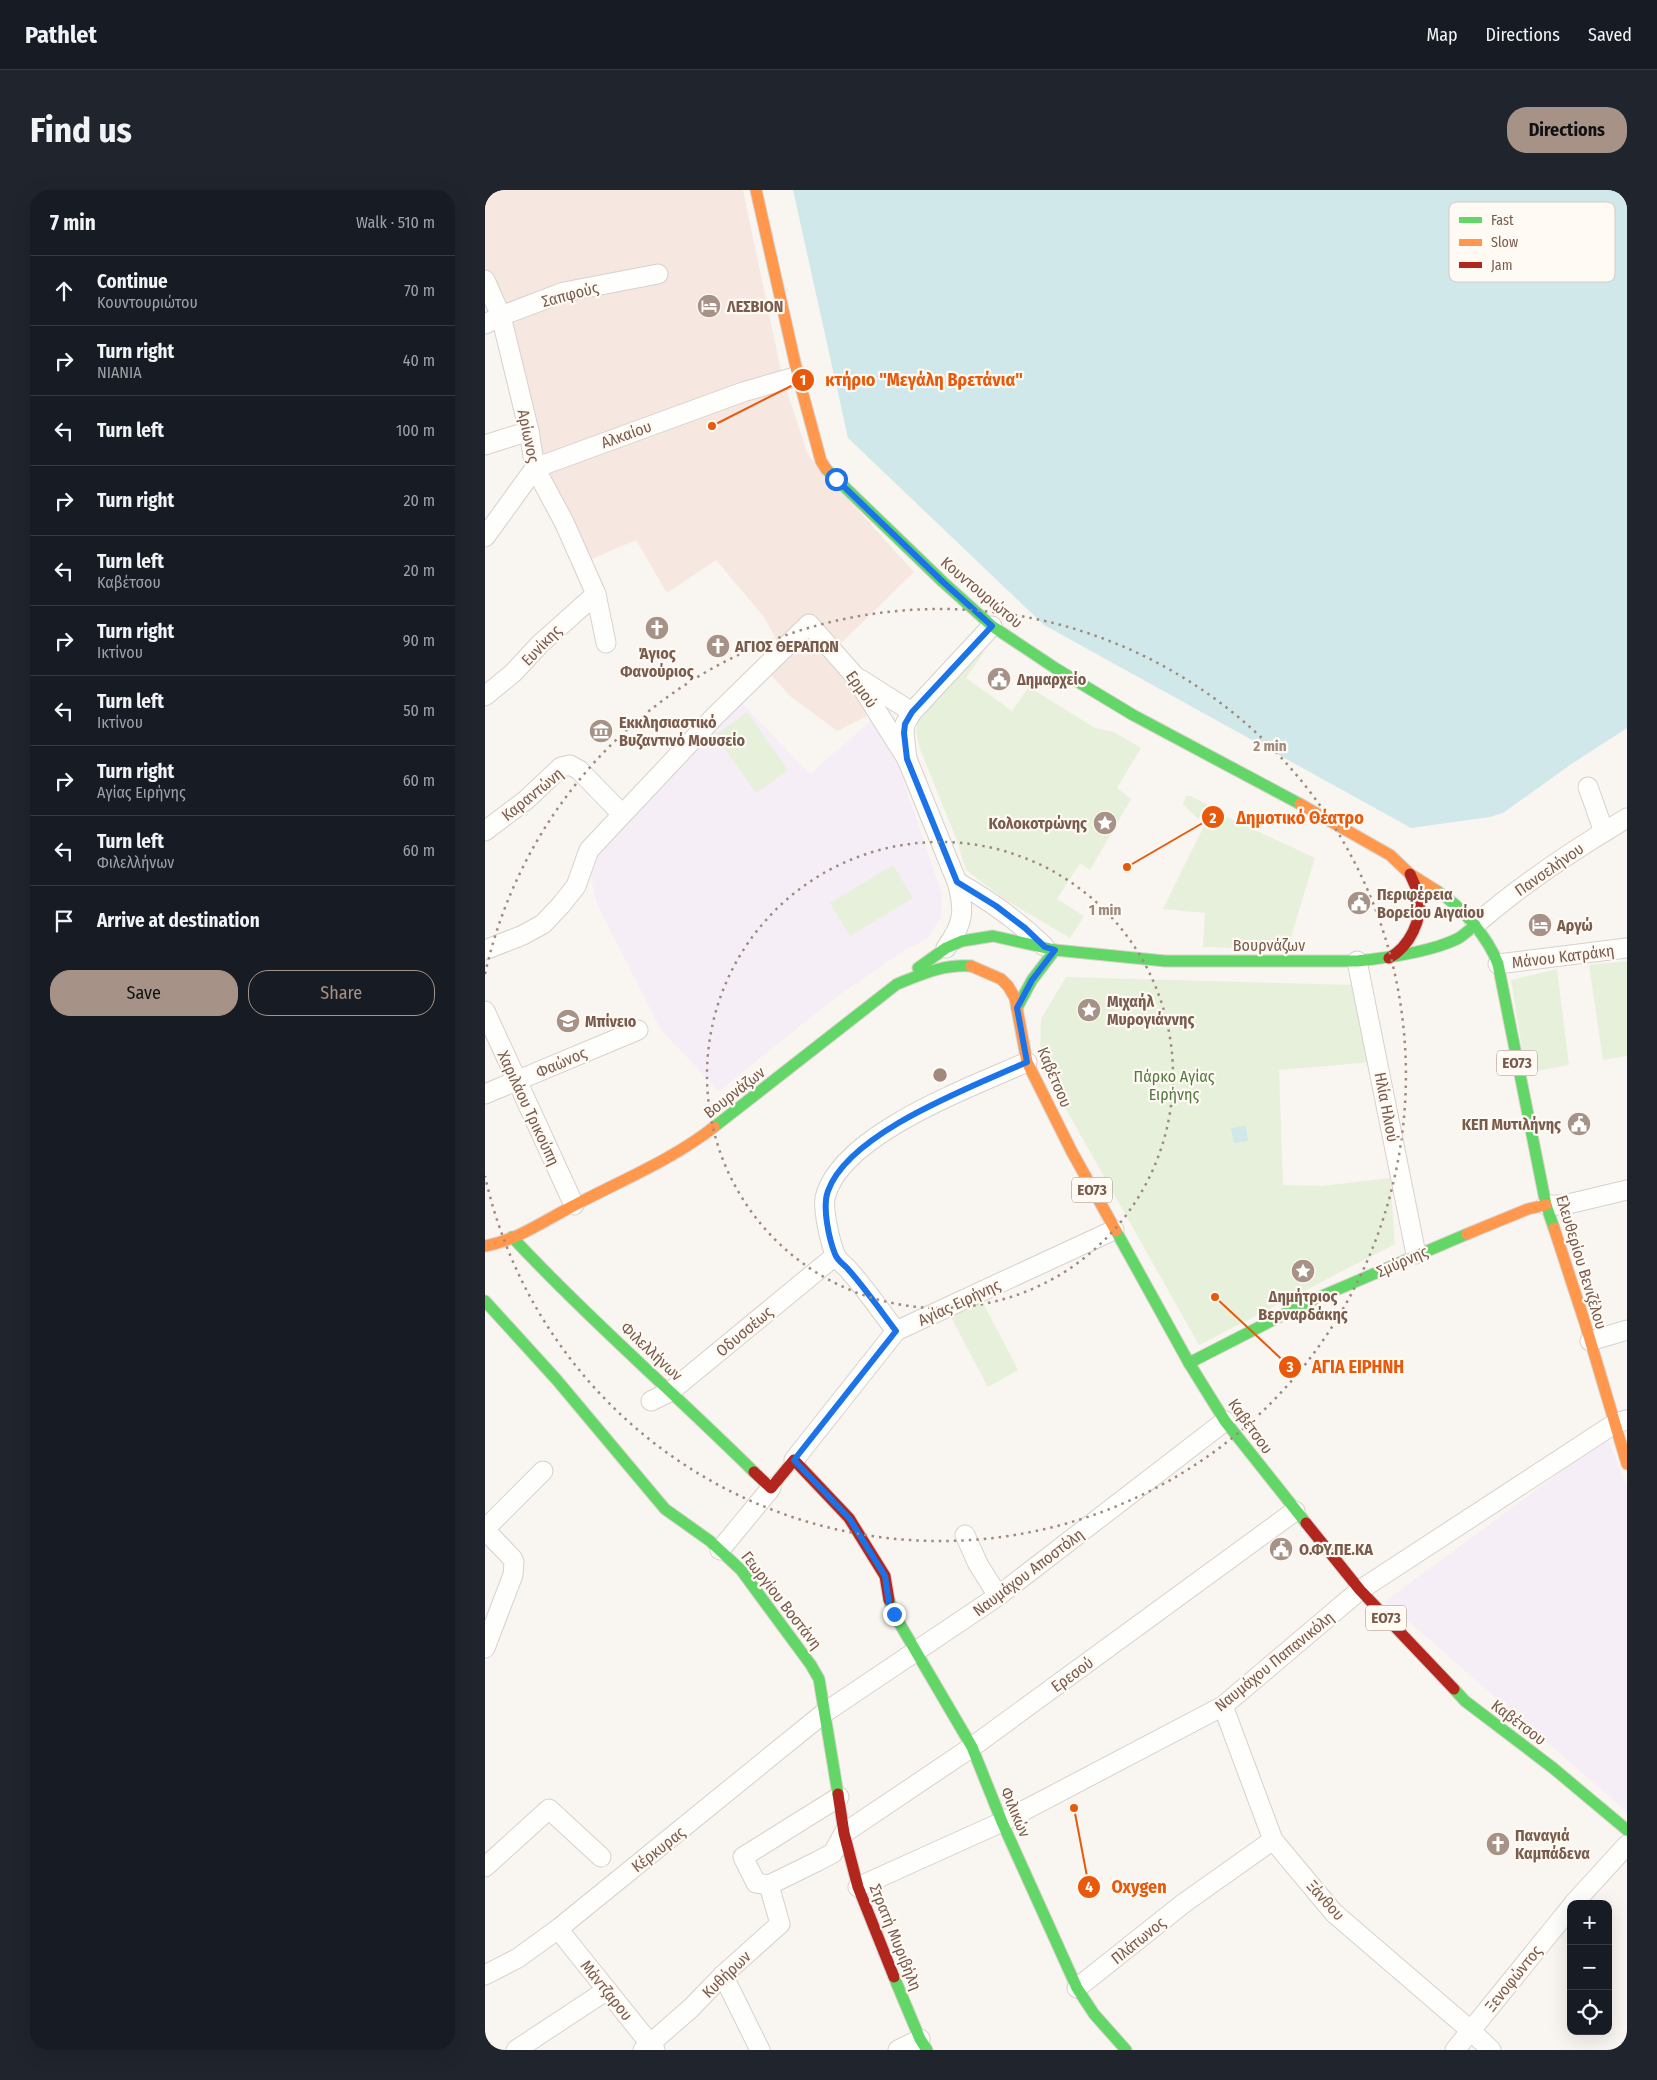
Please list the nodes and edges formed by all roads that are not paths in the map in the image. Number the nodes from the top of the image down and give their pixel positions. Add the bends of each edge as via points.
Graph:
1 (756, 190) edge
2 (658, 274) dead end
3 (485, 280) edge
4 (493, 320) edge
5 (798, 376) junction
6 (529, 431) junction
7 (485, 445) edge
8 (535, 468) junction
9 (485, 538) edge
10 (596, 594) junction
11 (992, 626) junction
12 (606, 643) dead end
13 (855, 675) junction
14 (485, 696) edge
15 (912, 712) junction
16 (907, 759) junction
17 (1588, 786) dead end
18 (622, 814) junction
19 (1627, 818) edge
20 (485, 832) edge
21 (1605, 832) junction
22 (1410, 874) junction
23 (957, 882) junction
24 (1475, 925) junction
25 (946, 948) junction
26 (1050, 948) junction
27 (1627, 948) edge
28 (485, 950) edge
29 (1388, 958) junction
30 (1357, 961) junction
31 (1498, 964) junction
32 (967, 965) joint
33 (897, 984) junction
34 (1017, 1008) junction
35 (485, 1011) edge
36 (638, 1030) dead end
37 (1027, 1062) junction
38 (517, 1082) junction
39 (485, 1094) edge
40 (1627, 1190) edge
41 (574, 1204) junction
42 (1546, 1205) junction
43 (1114, 1230) junction
44 (512, 1238) junction
45 (498, 1244) junction
46 (485, 1246) edge
47 (485, 1250) edge
48 (1416, 1254) junction
49 (835, 1256) junction
50 (485, 1301) edge
51 (1627, 1330) edge
52 (896, 1331) junction
53 (1590, 1341) junction
54 (1189, 1364) junction
55 (671, 1391) junction
56 (651, 1401) dead end
57 (1225, 1421) junction
58 (1621, 1422) edge
59 (794, 1460) junction
60 (1627, 1464) edge
61 (543, 1471) dead end
62 (771, 1488) junction
63 (1295, 1511) junction
64 (485, 1529) edge
65 (965, 1535) dead end
66 (720, 1550) junction
67 (1360, 1590) junction
68 (998, 1596) junction
69 (485, 1648) edge
70 (915, 1653) junction
71 (1223, 1706) junction
72 (824, 1713) junction
73 (972, 1747) junction
74 (839, 1798) junction
75 (1002, 1822) junction
76 (1627, 1830) edge
77 (844, 1833) junction
78 (1273, 1840) junction
79 (1627, 1845) edge
80 (601, 1857) dead end
81 (485, 1867) edge
82 (769, 1885) junction
83 (858, 1887) junction
84 (1577, 1900) edge
85 (1567, 1912) edge
86 (558, 1929) junction
87 (485, 1975) edge
88 (723, 1975) junction
89 (1077, 1988) junction
90 (607, 1990) junction
91 (1471, 2030) junction
92 (924, 2044) edge
93 (649, 2048) edge
94 (516, 2050) edge
95 (760, 2050) edge
96 (898, 2050) edge
97 (1126, 2050) edge
98 (1455, 2050) edge
99 (1491, 2050) edge

1 - 5 main road, Κουντουριώτου / ΕΟ73
2 - 4 street, Σαπφούς via 565,292
3 - 4 street, Αρίωνος
4 - 6 street, Αρίωνος
5 - 8 street, Αλκαίου via 743,392
5 - 11 main road, Κουντουριώτου / ΕΟ73 via 821,460 828,472
6 - 7 street
6 - 8 street, Αρίωνος
8 - 9 street
8 - 10 street, Αρίωνος via 564,522
10 - 12 street, Αρίωνος
10 - 14 street, Ευνίκης
11 - 15 street
11 - 22 main road, Κουντουριώτου / ΕΟ73 via 1133,715 1390,855
13 - 15 street
13 - 16 street, Ερμού
13 - 18 street, Ερμού via 809,624
15 - 16 street via 904,733
16 - 23 street
17 - 21 street
18 - 20 street, Καραντώνη via 579,770 570,765 561,767
18 - 28 street via 589,850 576,886 543,924
19 - 21 street, Πανσελήνου
21 - 24 street, Πανσελήνου via 1558,860
22 - 24 main road, ΕΟ73 via 1444,895
22 - 29 main road, ΕΟ73 via 1418,895 1418,911 1411,938 1396,955
23 - 25 street via 963,910 955,935
23 - 26 street via 1003,911
24 - 29 main road, Βουρνάζων via 1458,939
24 - 31 main road, Ελευθερίου Βενιζέλου / ΕΟ73
25 - 26 main road, Βουρνάζων via 962,941 993,936
25 - 33 main road, Βουρνάζων
26 - 30 main road, Βουρνάζων via 1165,960
26 - 34 main road
27 - 31 street, Μάνου Κατράκη
29 - 30 main road, Βουρνάζων
30 - 48 street, Ηλία Ηλιού
31 - 42 main road, Ελευθερίου Βενιζέλου / ΕΟ73
32 - 33 main road, Βουρνάζων via 945,966
32 - 34 main road, Καβέτσου via 987,970 1001,979 1013,994
33 - 41 main road, Βουρνάζων via 693,1144
34 - 37 main road, Καβέτσου / ΕΟ73
35 - 38 street, Χαριλάου Τρικούπη
36 - 38 street, Φαώνος
37 - 43 main road, Καβέτσου / ΕΟ73
37 - 49 street via 912,1115 852,1155 835,1177 825,1201
38 - 39 street, Φαώνος
38 - 41 street, Χαριλάου Τρικούπη
40 - 42 street, Σμύρνης via 1563,1205
41 - 44 main road, Βουρνάζων
42 - 48 main road, Σμύρνης via 1528,1209
42 - 53 main road, Ελευθερίου Βενιζέλου / ΕΟ73
43 - 52 street, Αγίας Ειρήνης
43 - 54 main road, Καβέτσου / ΕΟ73
44 - 45 main road, Βουρνάζων
44 - 55 main road, Φιλελλήνων via 565,1293
45 - 46 main road
45 - 47 main road
48 - 54 main road, Σμύρνης via 1308,1302
49 - 52 street
49 - 55 street, Οδυσσέως
50 - 66 main road, Γεωργίου Βοστάνη via 556,1379 665,1510
51 - 53 street
52 - 59 street, Αγίας Ειρήνης
53 - 58 main road, Ελευθερίου Βενιζέλου / ΕΟ73
54 - 57 main road, Καβέτσου / ΕΟ73
55 - 56 street, Οδυσσέως
55 - 62 main road, Φιλελλήνων
57 - 63 main road, Καβέτσου / ΕΟ73
57 - 68 street, Ναυμάχου Αποστόλη
58 - 60 main road, Ελευθερίου Βενιζέλου / ΕΟ73
58 - 67 street, Ναυμάχου Παπανικόλη
59 - 62 main road, Αγίας Ειρήνης
59 - 70 main road via 841,1508 885,1576 891,1609
61 - 64 street
62 - 66 street, Αγίας Ειρήνης
63 - 67 main road, Καβέτσου / ΕΟ73
63 - 73 street, Ερεσού
64 - 69 street via 514,1562 513,1575
65 - 68 street
66 - 72 main road, Γεωργίου Βοστάνη via 741,1570 811,1664 819,1679
67 - 71 street, Ναυμάχου Παπανικόλη
67 - 76 main road, Καβέτσου / ΕΟ73 via 1465,1701
68 - 70 street, Ναυμάχου Αποστόλη
70 - 72 street, Ναυμάχου Αποστόλη
70 - 73 main road, Φιλικών
71 - 75 street, Ναυμάχου Παπανικόλη
71 - 78 street, Ξάνθου
72 - 74 main road, Γεωργίου Βοστάνη
72 - 86 street, Κέρκυρας
73 - 75 main road, Φιλικών
73 - 77 street, Ερεσού
74 - 77 main road, Γεωργίου Βοστάνη
74 - 82 street via 743,1858 756,1883
75 - 83 street, Ναυμάχου Παπανικόλη
75 - 89 main road, Φιλικών
77 - 82 street via 833,1853
77 - 83 main road, Στρατή Μυριβήλη
78 - 89 street, Πλάτωνος via 1184,1903
78 - 91 street, Ξάνθου via 1334,1913
79 - 84 street
80 - 81 street via 549,1809
82 - 88 street, Κυθήρων via 780,1924
83 - 92 main road, Στρατή Μυριβήλη
85 - 91 street, Ξενοφώντος
86 - 87 street, Κέρκυρας via 517,1958
86 - 90 street, Μάντζαρου
88 - 93 street, Κυθήρων
88 - 95 street
89 - 97 main road, Φιλικών via 1094,2014
90 - 93 street, Μάντζαρου
90 - 94 street
91 - 98 street, Ξενοφώντος
91 - 99 street, Ξάνθου
92 - 96 street

